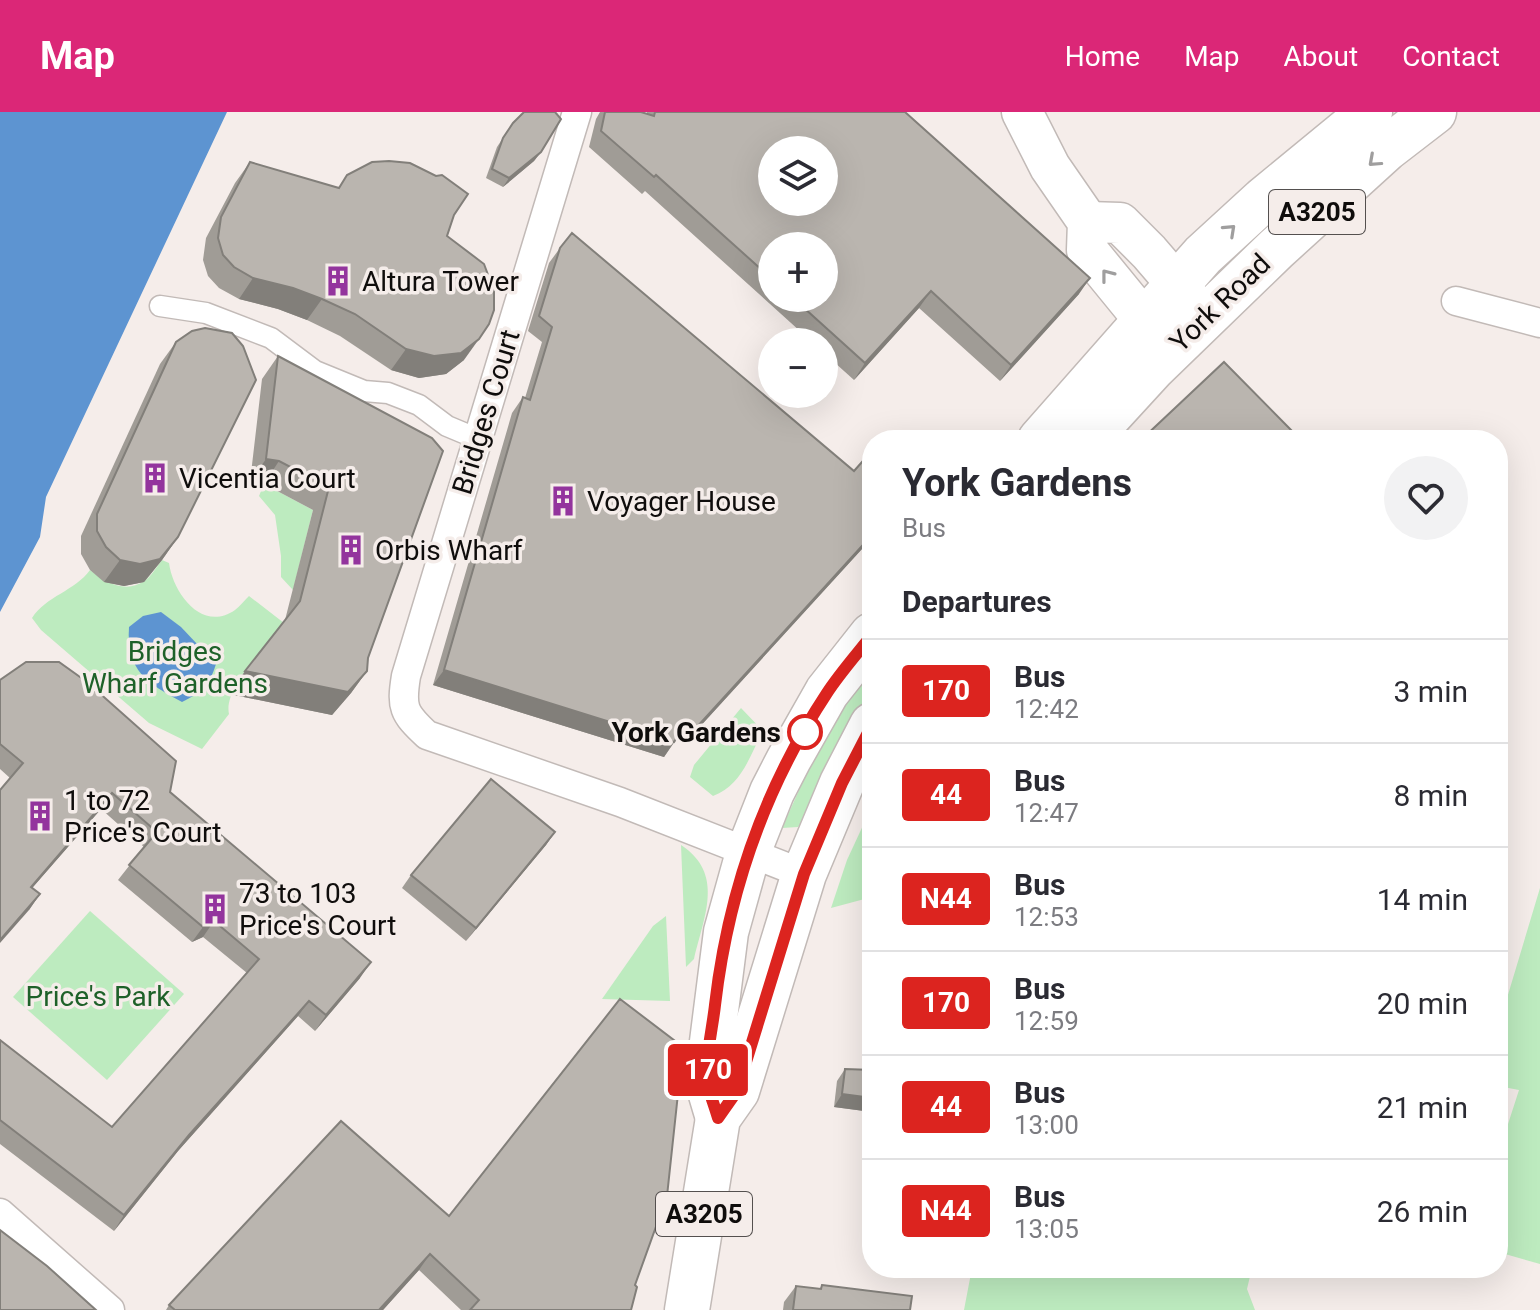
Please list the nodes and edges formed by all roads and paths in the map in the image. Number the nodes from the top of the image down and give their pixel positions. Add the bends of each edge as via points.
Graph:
1 (577, 112) edge
2 (1022, 112) edge
3 (1370, 112) edge
4 (1434, 112) edge
5 (1088, 222) junction
6 (1176, 286) junction
7 (1456, 301) dead end
8 (160, 306) dead end
9 (1205, 318) junction
10 (1540, 323) edge
11 (1160, 334) junction
12 (1051, 430) edge
13 (1094, 430) edge
14 (478, 439) junction
15 (862, 648) edge
16 (862, 744) edge
17 (748, 853) junction
18 (804, 874) junction
19 (718, 1118) junction
20 (0, 1213) edge
21 (110, 1310) edge
22 (687, 1310) edge

1 - 14 street, Bridges Court
2 - 5 main road via 1050,167
6 -> 3 highway, York Road / A3205 via 1231,229
4 -> 9 highway, York Road / A3205 via 1386,149
5 - 6 main road via 1120,223
11 -> 5 main road via 1087,250
6 - 9 main road
6 - 11 highway, York Road / A3205
7 - 10 street
8 - 14 street via 206,313 271,338 315,371 419,405 447,426
9 - 11 highway, York Road / A3205
11 - 12 highway, York Road / A3205
11 - 13 highway, York Road / A3205
14 - 17 street, Bridges Court via 406,676 402,701 408,718 427,735
15 - 17 highway, A3205 via 820,704 772,792
16 - 18 highway, A3205
17 - 18 street, Bridges Court
17 - 19 highway, A3205 via 726,932 710,1051 707,1081
18 - 19 highway, A3205 via 737,1091
19 - 22 highway, A3205
20 - 21 street

